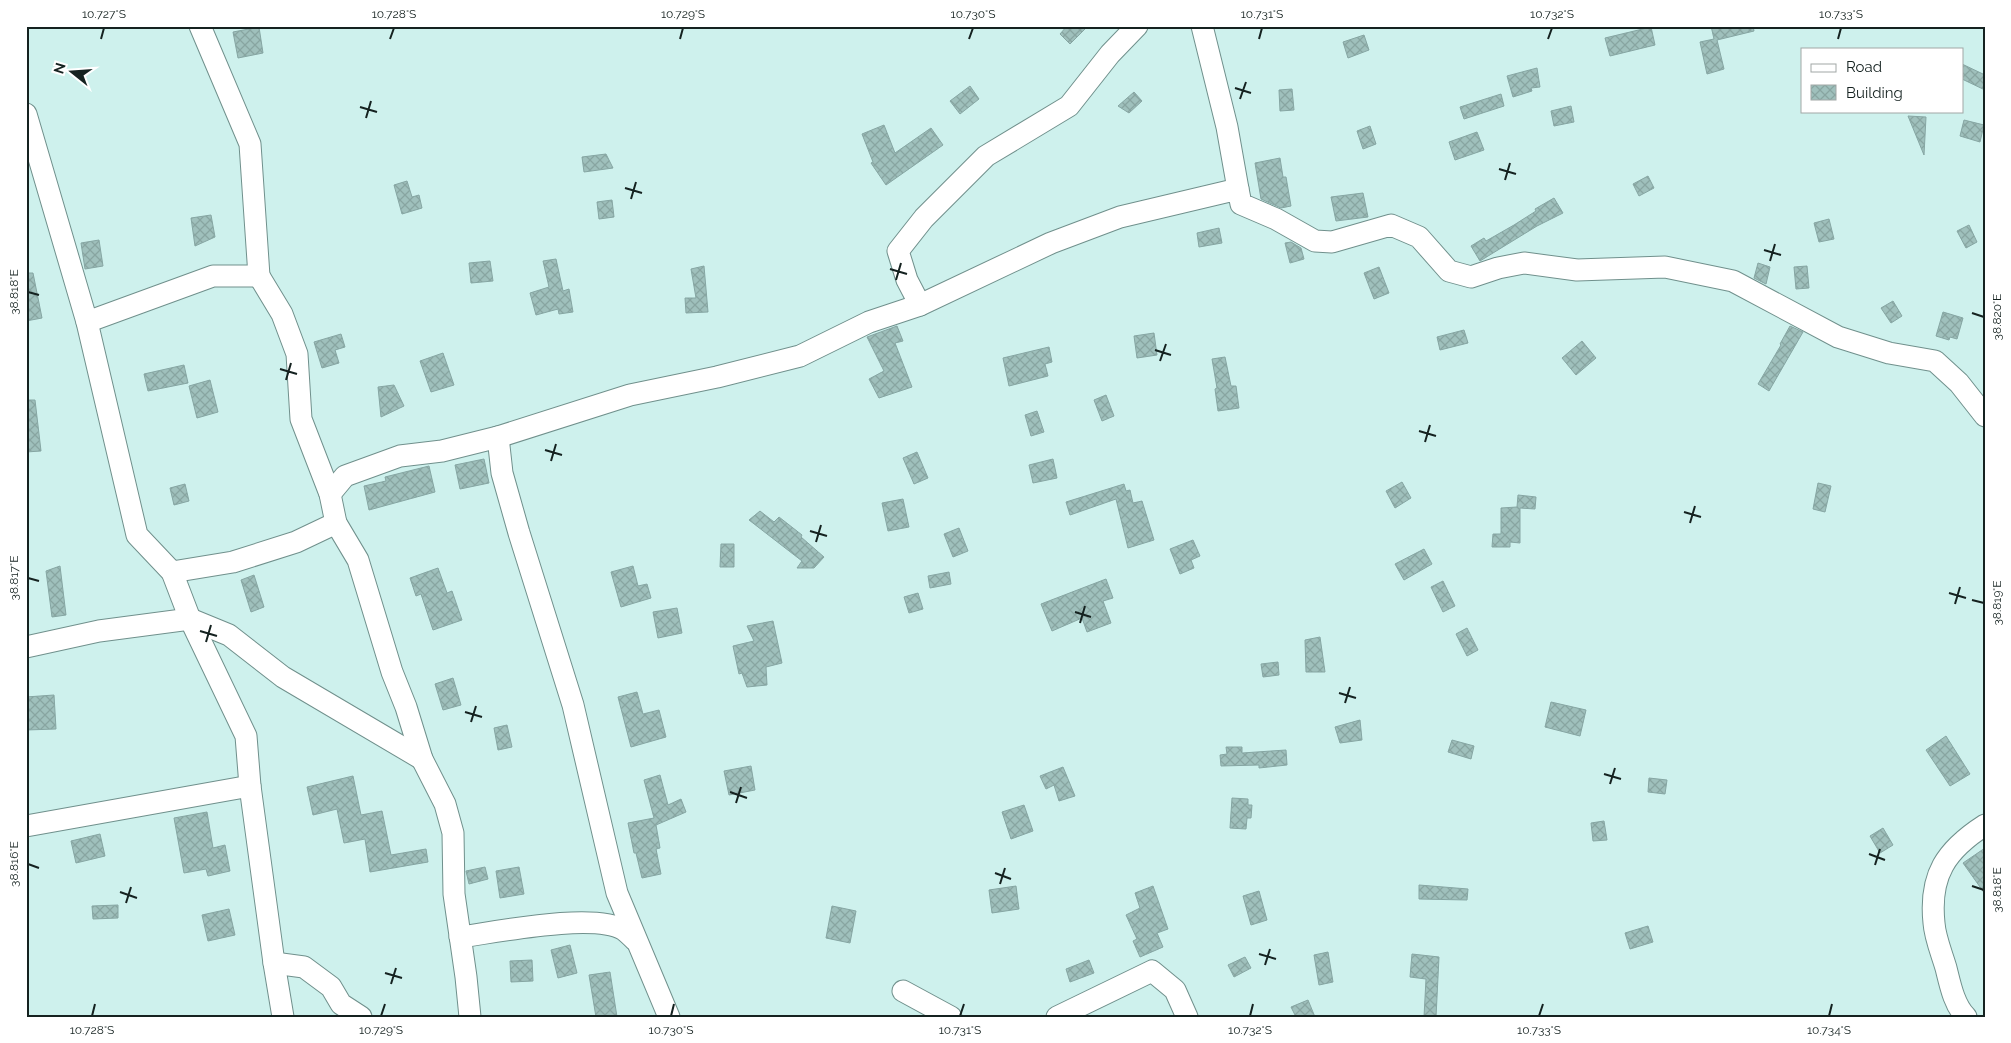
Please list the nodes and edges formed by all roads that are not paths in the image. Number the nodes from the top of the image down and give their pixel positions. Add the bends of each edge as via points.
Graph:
1 (200, 26) edge
2 (1137, 26) edge
3 (1202, 26) edge
4 (26, 114) edge
5 (1238, 189) junction
6 (259, 276) junction
7 (920, 305) junction
8 (87, 322) junction
9 (1985, 416) edge
10 (498, 437) junction
11 (330, 494) junction
12 (336, 523) junction
13 (172, 572) junction
14 (190, 619) junction
15 (26, 647) edge
16 (422, 759) junction
17 (250, 786) junction
18 (1985, 825) edge
19 (26, 826) edge
20 (460, 937) junction
21 (635, 940) junction
22 (274, 963) junction
23 (903, 992) dead end
24 (284, 1017) edge
25 (362, 1017) edge
26 (470, 1017) edge
27 (669, 1017) edge
28 (951, 1017) edge
29 (1057, 1017) edge
30 (1187, 1017) edge
31 (1966, 1017) edge

1 - 6 street via 250,144
2 - 7 street via 1069,106 986,156 924,218 898,251 907,280
3 - 5 street via 1227,127
4 - 8 street
5 - 7 street via 1120,217 1051,243
5 - 9 street via 1241,204 1315,241 1332,242 1391,225 1419,237 1448,271 1471,277 1524,263 1577,270 1666,267 1733,281 1838,337 1888,353 1935,361 1960,383
6 - 8 street via 213,276
6 - 11 street via 282,314 297,354 301,419
7 - 10 street via 869,322 800,356 630,395
8 - 13 street via 137,535
10 - 11 street via 442,451 400,456 345,476
10 - 21 street via 502,473 573,705 617,893
11 - 12 street
12 - 13 street via 296,542 233,562
12 - 16 street via 358,560
13 - 14 street
14 - 15 street via 99,631
14 - 16 street via 229,635 283,676
14 - 17 street via 246,736
16 - 20 street via 445,804 453,834 454,894
17 - 19 street
17 - 22 street
18 - 31 street via 1968,836 1946,858 1933,901 1934,925 1948,977
20 - 21 street via 581,921 623,930
20 - 26 street
21 - 27 street
22 - 24 street
22 - 25 street via 304,967 331,987 341,1004
23 - 28 street
29 - 30 street via 1152,971 1175,990

